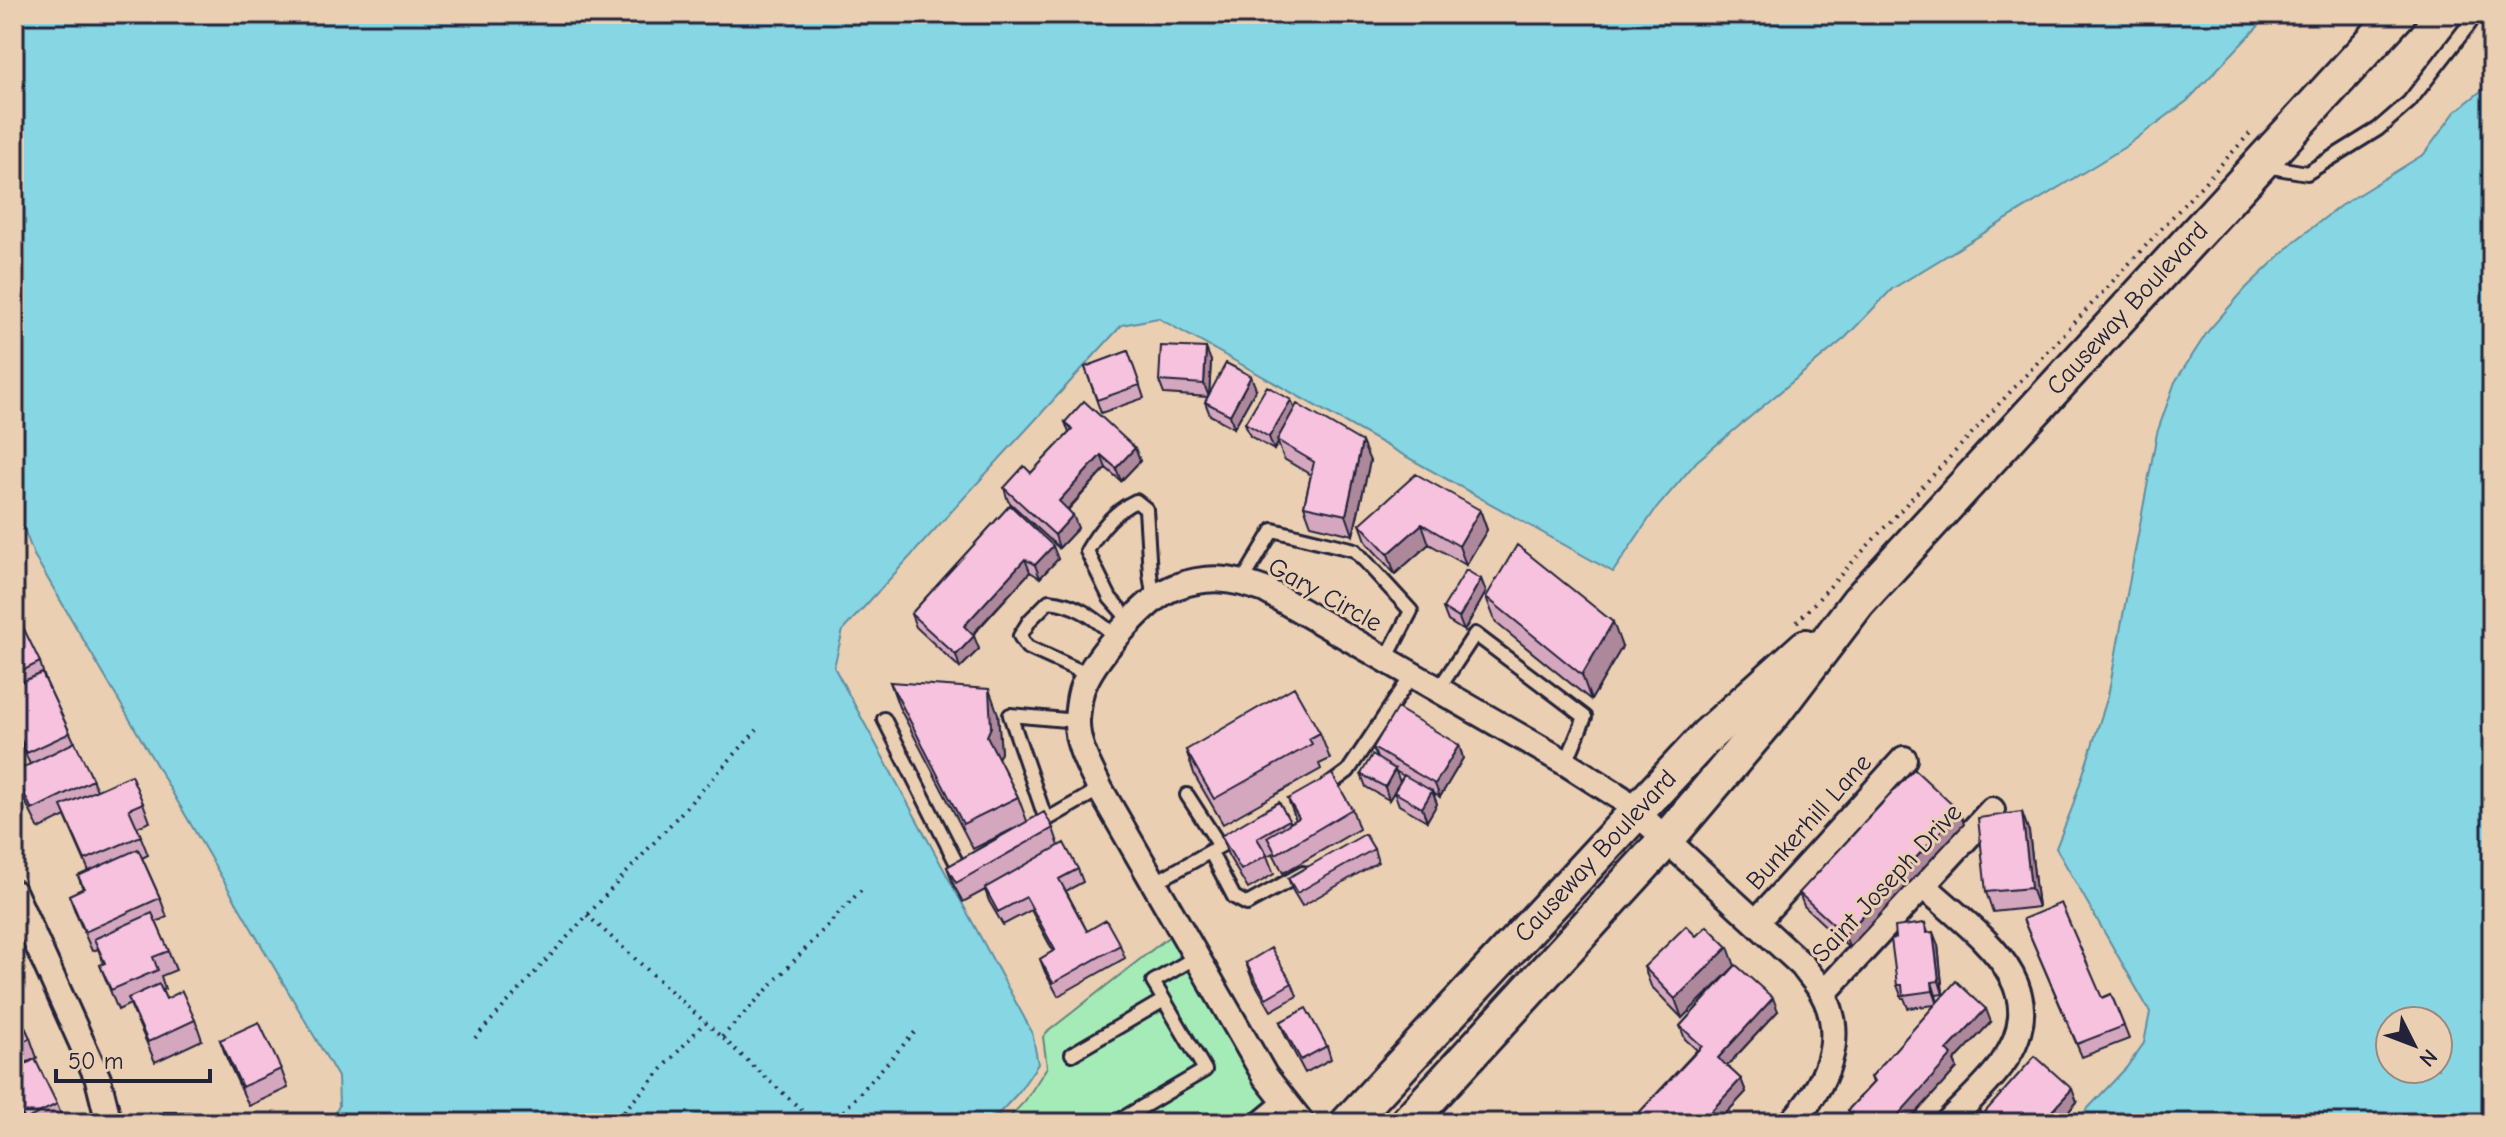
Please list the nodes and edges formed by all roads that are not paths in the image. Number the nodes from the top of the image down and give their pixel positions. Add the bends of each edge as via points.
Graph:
1 (2398, 14) edge
2 (2470, 23) dead end
3 (2259, 165) junction
4 (1242, 582) junction
5 (1154, 601) junction
6 (1858, 602) junction
7 (1124, 630) junction
8 (1385, 661) junction
9 (1089, 675) junction
10 (1412, 675) junction
11 (1438, 690) junction
12 (884, 719) dead end
13 (1077, 721) junction
14 (1904, 759) dead end
15 (1566, 763) junction
16 (1100, 789) junction
17 (1187, 795) dead end
18 (1312, 795) edge
19 (1992, 810) dead end
20 (1636, 812) junction
21 (1046, 820) junction
22 (1247, 831) edge
23 (1022, 834) edge
24 (1666, 840) junction
25 (1215, 848) junction
26 (973, 862) edge
27 (1314, 867) edge
28 (1154, 883) junction
29 (1923, 885) junction
30 (14, 893) edge
31 (1756, 922) junction
32 (1196, 957) junction
33 (1823, 994) junction
34 (1164, 1000) junction
35 (1072, 1054) dead end
36 (1282, 1099) junction
37 (109, 1123) edge
38 (1115, 1123) edge
39 (1253, 1123) edge
40 (1302, 1123) edge
41 (1348, 1123) edge
42 (1407, 1123) edge
43 (1791, 1123) edge
44 (1947, 1123) edge

1 - 3 street, Causeway Boulevard
2 - 3 lane via 2409,102 2378,129 2307,173
3 - 6 street, Causeway Boulevard
4 - 5 street, Gary Circle via 1199,581 1172,588
4 - 8 street, Gary Circle via 1265,590
4 - 8 lane via 1273,530 1355,550 1411,611
5 - 7 street, Gary Circle
5 - 7 lane via 1146,509 1136,501 1121,508 1087,551
6 - 20 street, Causeway Boulevard via 1707,736
6 - 24 street, Causeway Boulevard via 1772,715
7 - 9 street, Gary Circle
7 - 9 lane via 1079,607 1049,601 1030,620 1020,636 1027,647
8 - 10 street, Gary Circle
9 - 13 street, Gary Circle
10 - 11 street, Gary Circle
10 - 18 lane via 1348,771
11 - 15 street, Gary Circle
11 - 15 lane via 1475,634 1585,717
12 - 26 lane via 960,870
13 - 16 street, Gary Circle via 1080,743
13 - 21 lane via 1010,715
14 - 31 street, Bunkerhill Lane
15 - 20 street, Gary Circle
16 - 21 lane
16 - 28 street, Gary Circle
17 - 25 lane
19 - 29 street, Saint Joseph Drive
20 - 24 street, Gary Circle
20 - 41 street, Causeway Boulevard
21 - 23 lane
22 - 25 lane
24 - 31 street, Gary Circle
24 - 42 street, Causeway Boulevard
25 - 27 lane via 1234,897 1247,904
25 - 28 lane
28 - 32 street, Gary Circle
29 - 33 street, Saint Joseph Drive
29 - 44 street via 1995,951 2013,973 2023,1003 2019,1035 2002,1065
30 - 37 street via 98,1079
31 - 33 street, Gary Circle via 1803,966
32 - 34 lane via 1153,982
32 - 36 street, Gary Circle
33 - 43 street via 1832,1022 1833,1053 1824,1080
34 - 35 lane
34 - 38 lane via 1205,1070
36 - 39 lane
36 - 40 street, Gary Circle

